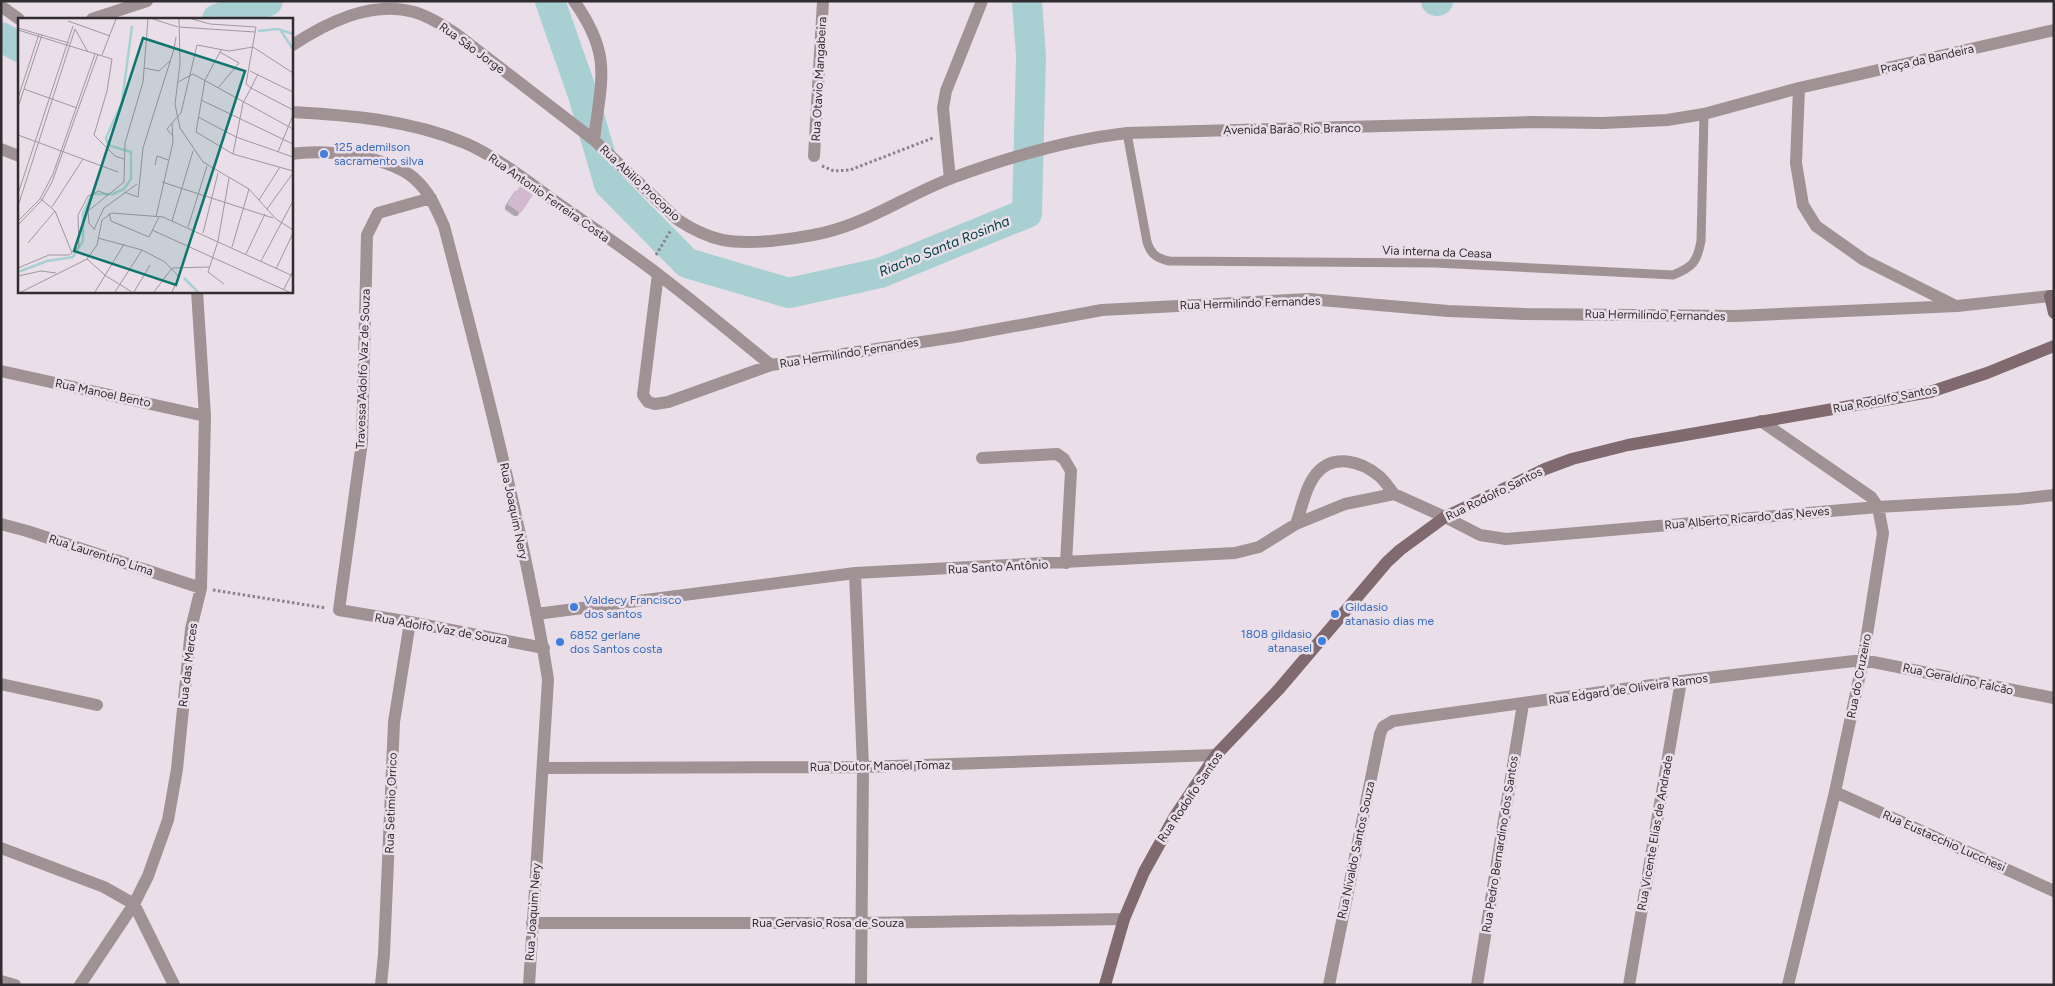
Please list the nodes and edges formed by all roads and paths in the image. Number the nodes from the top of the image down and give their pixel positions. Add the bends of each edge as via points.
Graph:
1 (147, 1) edge
2 (574, 1) edge
3 (823, 1) edge
4 (982, 1) edge
5 (1, 6) edge
6 (18, 18) edge
7 (95, 18) edge
8 (2054, 30) edge
9 (292, 45) edge
10 (1799, 88) junction
11 (292, 112) edge
12 (1704, 114) junction
13 (945, 133) junction
14 (1127, 133) junction
15 (594, 140) junction
16 (1, 149) edge
17 (292, 154) edge
18 (18, 156) edge
19 (814, 156) joint
20 (950, 179) junction
21 (431, 198) junction
22 (673, 228) dead end
23 (799, 239) joint
24 (654, 256) dead end
25 (658, 274) junction
26 (197, 292) edge
27 (2052, 296) edge
28 (1957, 306) junction
29 (2054, 313) edge
30 (2054, 346) edge
31 (771, 365) junction
32 (1, 371) edge
33 (205, 416) junction
34 (1761, 421) junction
35 (982, 458) dead end
36 (1394, 494) junction
37 (2054, 495) edge
38 (1878, 507) junction
39 (1445, 516) junction
40 (1, 524) edge
41 (1296, 524) junction
42 (1066, 563) junction
43 (855, 573) junction
44 (201, 588) junction
45 (339, 610) junction
46 (536, 614) junction
47 (410, 622) junction
48 (544, 648) junction
49 (1863, 660) junction
50 (1681, 682) junction
51 (1, 684) edge
52 (2054, 698) edge
53 (1523, 704) junction
54 (97, 705) dead end
55 (1393, 721) joint
56 (1216, 755) junction
57 (863, 767) junction
58 (544, 768) junction
59 (1835, 792) junction
60 (1, 848) edge
61 (2054, 890) edge
62 (134, 904) junction
63 (1124, 919) junction
64 (532, 923) junction
65 (862, 923) junction
66 (1, 981) edge
67 (15, 985) edge
68 (80, 985) edge
69 (174, 985) edge
70 (381, 985) edge
71 (529, 985) edge
72 (862, 985) edge
73 (1105, 985) edge
74 (1328, 985) edge
75 (1477, 985) edge
76 (1629, 985) edge
77 (1788, 985) edge

1 - 7 street
2 - 15 street, Rua Abilio Procopio via 588,21 599,47 603,72
3 - 19 street, Rua Otavio Mangabeira
4 - 13 street via 946,92 943,108
5 - 6 street
8 - 10 street, Praça da Bandeira
9 - 15 street, Rua São Jorge via 330,23 370,10 390,8 414,12 454,33
10 - 12 street, Avenida Barão Rio Branco
10 - 28 street via 1796,164 1803,205 1816,226 1864,260
11 - 25 street, Rua Antonio Ferreira Costa via 397,122 466,143 544,193
12 - 14 street, Avenida Barão Rio Branco via 1667,120 1603,123
12 - 14 lane, Via interna da Ceasa via 1701,241 1694,263 1673,274 1427,263 1169,261 1154,255 1147,242
13 - 19 path via 850,170 834,172 822,167
13 - 20 street
14 - 20 street, Avenida Barão Rio Branco via 1090,137 1029,152
15 - 23 street, Rua Abilio Procopio via 672,216 694,230 718,240 748,243
16 - 18 street
17 - 21 street, Rua Joaquim Nery via 318,151 386,164 405,171
20 - 23 street, Avenida Barão Rio Branco via 870,217
21 - 45 street, Travessa Adolfo Vaz de Souza via 378,213 367,235 362,442
21 - 46 street, Rua Joaquim Nery via 444,226 492,413
22 - 24 path
25 - 31 street, Rua Antonio Ferreira Costa
25 - 31 street, Rua Hermilindo Fernandes via 643,385 643,396 648,402 668,402
26 - 33 street, Rua das Merces
27 - 28 street, Rua Hermilindo Fernandes
27 - 29 main road
28 - 31 street, Rua Hermilindo Fernandes via 1736,316 1448,311 1308,299 1199,304 1102,310
30 - 34 main road, Rua Rodolfo Santos via 1987,374 1930,392
32 - 33 street, Rua Manoel Bento
33 - 44 street, Rua das Merces
34 - 38 street via 1871,497
34 - 39 main road, Rua Rodolfo Santos via 1628,445 1572,459
35 - 42 street via 1057,454 1064,459 1071,471
36 - 39 street
36 - 41 street, Rua Santo Antônio via 1345,504
36 - 41 street via 1381,477 1369,469 1355,462 1332,463 1316,474
37 - 38 street, Rua Alberto Ricardo das Neves
38 - 39 street, Rua Alberto Ricardo das Neves via 1506,539 1480,535
38 - 49 street, Rua do Cruzeiro via 1883,533
39 - 56 main road, Rua Rodolfo Santos via 1381,568 1279,689
40 - 44 street, Rua Laurentino Lima
41 - 42 street, Rua Santo Antônio via 1259,547 1235,553
42 - 43 street, Rua Santo Antônio
43 - 46 street, Rua Santo Antônio
43 - 57 street
44 - 45 path
44 - 62 street, Rua das Merces via 190,629 177,769 168,820
45 - 47 street, Rua Adolfo Vaz de Souza
46 - 48 street, Rua Joaquim Nery
47 - 48 street, Rua Adolfo Vaz de Souza
47 - 70 street, Rua Setimio Orrico via 394,722
48 - 58 street, Rua Joaquim Nery via 548,680
49 - 50 street, Rua Edgard de Oliveira Ramos
49 - 52 street, Rua Geraldino Falcão
49 - 59 street, Rua do Cruzeiro
50 - 53 street, Rua Edgard de Oliveira Ramos
50 - 76 street, Rua Vicente Elias de Andrade
51 - 54 street
53 - 55 street, Rua Edgard de Oliveira Ramos
53 - 75 street, Rua Pedro Bernardino dos Santos
55 - 74 street, Rua Nivaldo Santos Souza via 1383,727 1380,734
56 - 57 street, Rua Doutor Manoel Tomaz
56 - 63 main road, Rua Rodolfo Santos via 1158,845
57 - 58 street, Rua Doutor Manoel Tomaz
57 - 65 street
58 - 64 street, Rua Joaquim Nery
59 - 61 street, Rua Eustacchio Lucchesi
59 - 77 street, Rua do Cruzeiro
60 - 62 street via 104,887
62 - 68 street, Rua das Merces
62 - 69 street
63 - 65 street, Rua Gervasio Rosa de Souza
63 - 73 main road, Rua Rodolfo Santos
64 - 65 street, Rua Gervasio Rosa de Souza
64 - 71 street, Rua Joaquim Nery
65 - 72 street
66 - 67 street

